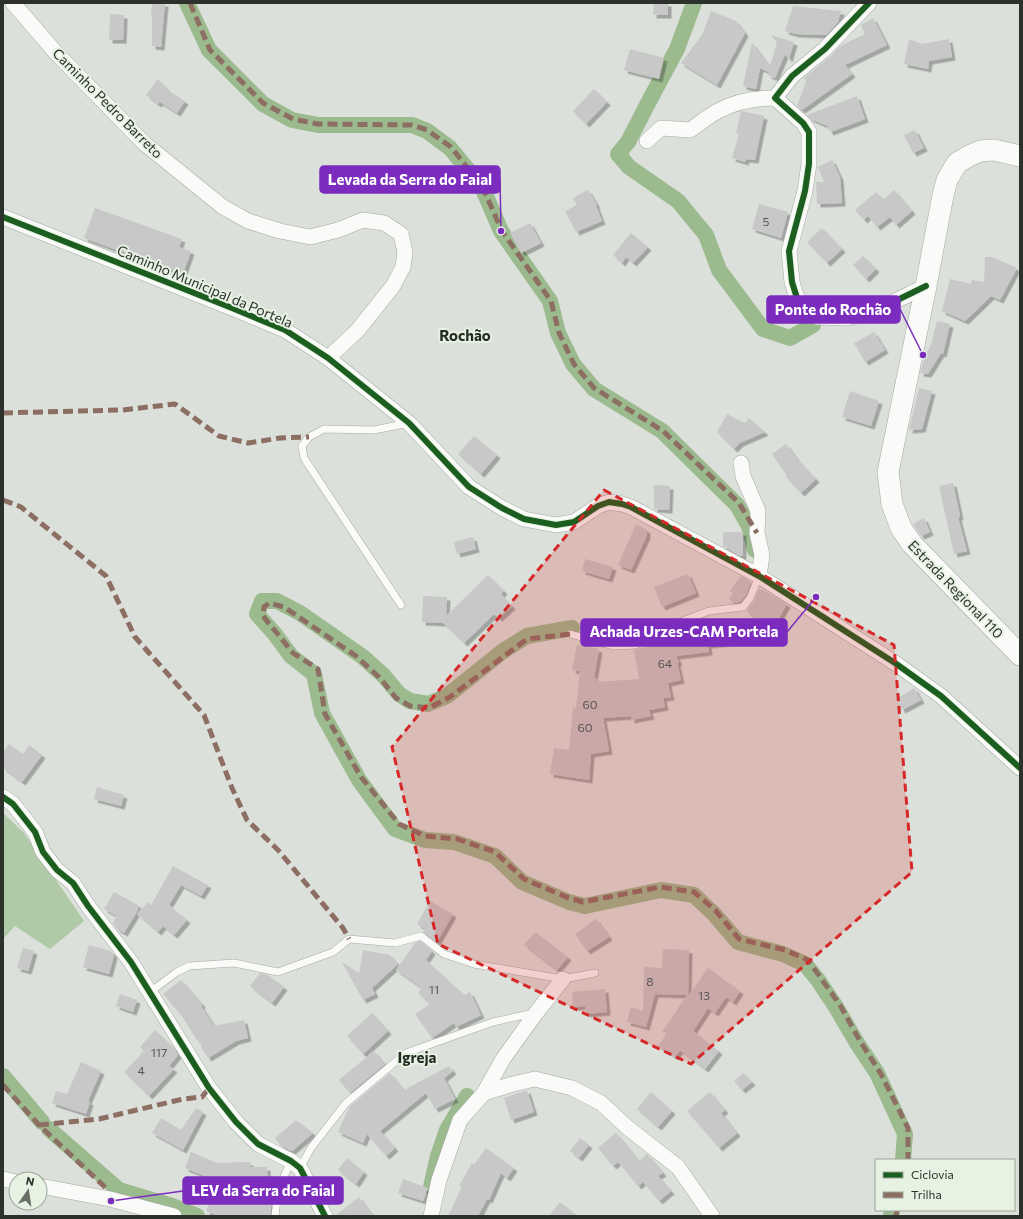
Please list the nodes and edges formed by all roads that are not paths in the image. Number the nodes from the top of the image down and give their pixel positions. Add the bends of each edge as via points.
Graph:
1 (13, 3) edge
2 (868, 3) edge
3 (775, 98) junction
4 (646, 141) dead end
5 (1020, 156) edge
6 (3, 217) edge
7 (926, 286) junction
8 (328, 358) junction
9 (409, 423) junction
10 (741, 463) dead end
11 (759, 576) junction
12 (401, 605) dead end
13 (570, 634) dead end
14 (1020, 655) edge
15 (1020, 768) edge
16 (3, 797) edge
17 (595, 973) dead end
18 (563, 979) junction
19 (150, 992) junction
20 (536, 1013) junction
21 (484, 1093) junction
22 (296, 1165) junction
23 (48, 1188) edge
24 (174, 1216) edge
25 (275, 1216) edge
26 (325, 1216) edge
27 (431, 1216) edge
28 (712, 1216) edge

1 - 8 street, Caminho Pedro Barreto via 57,54 145,144 223,207 248,221 310,237 363,220 384,223 401,234 405,252 403,267 393,286 357,331
2 - 3 street via 825,50 792,76
3 - 4 street via 736,102 716,111 690,130 661,128
3 - 7 street via 803,123 809,132 809,164 805,192 789,251 792,282 797,298 817,317 847,318 875,311
5 - 7 main road, Estrada Regional 110 via 994,150 980,151 957,163 947,180 943,195
6 - 8 street, Caminho Municipal da Portela via 285,330
7 - 14 main road, Estrada Regional 110 via 888,472 892,504 901,528 912,544
8 - 9 street, Caminho Municipal da Portela
9 - 11 street, Caminho Municipal da Portela via 470,487 524,519 556,525 574,522 608,502 631,506
9 - 12 lane via 374,430 324,429 309,437 302,446 304,458
10 - 11 street via 743,476 758,511 762,555
11 - 13 lane via 750,598 743,607 709,611 672,625 636,645 613,646
11 - 15 street, Caminho Municipal da Portela via 941,696
16 - 19 street via 13,804 35,832 43,852 57,870 73,883
17 - 18 lane
18 - 19 lane via 474,964 444,954 421,936 395,943 349,939 333,952 278,972 234,963 189,966
18 - 20 street
19 - 22 street via 209,1088 236,1122 258,1144
20 - 21 street via 503,1059
20 - 22 lane via 493,1022 406,1053 346,1103
21 - 27 street via 460,1120 439,1180
21 - 28 street via 535,1079 572,1088 601,1103 678,1167
22 - 25 lane via 278,1190
22 - 26 street
23 - 24 street

